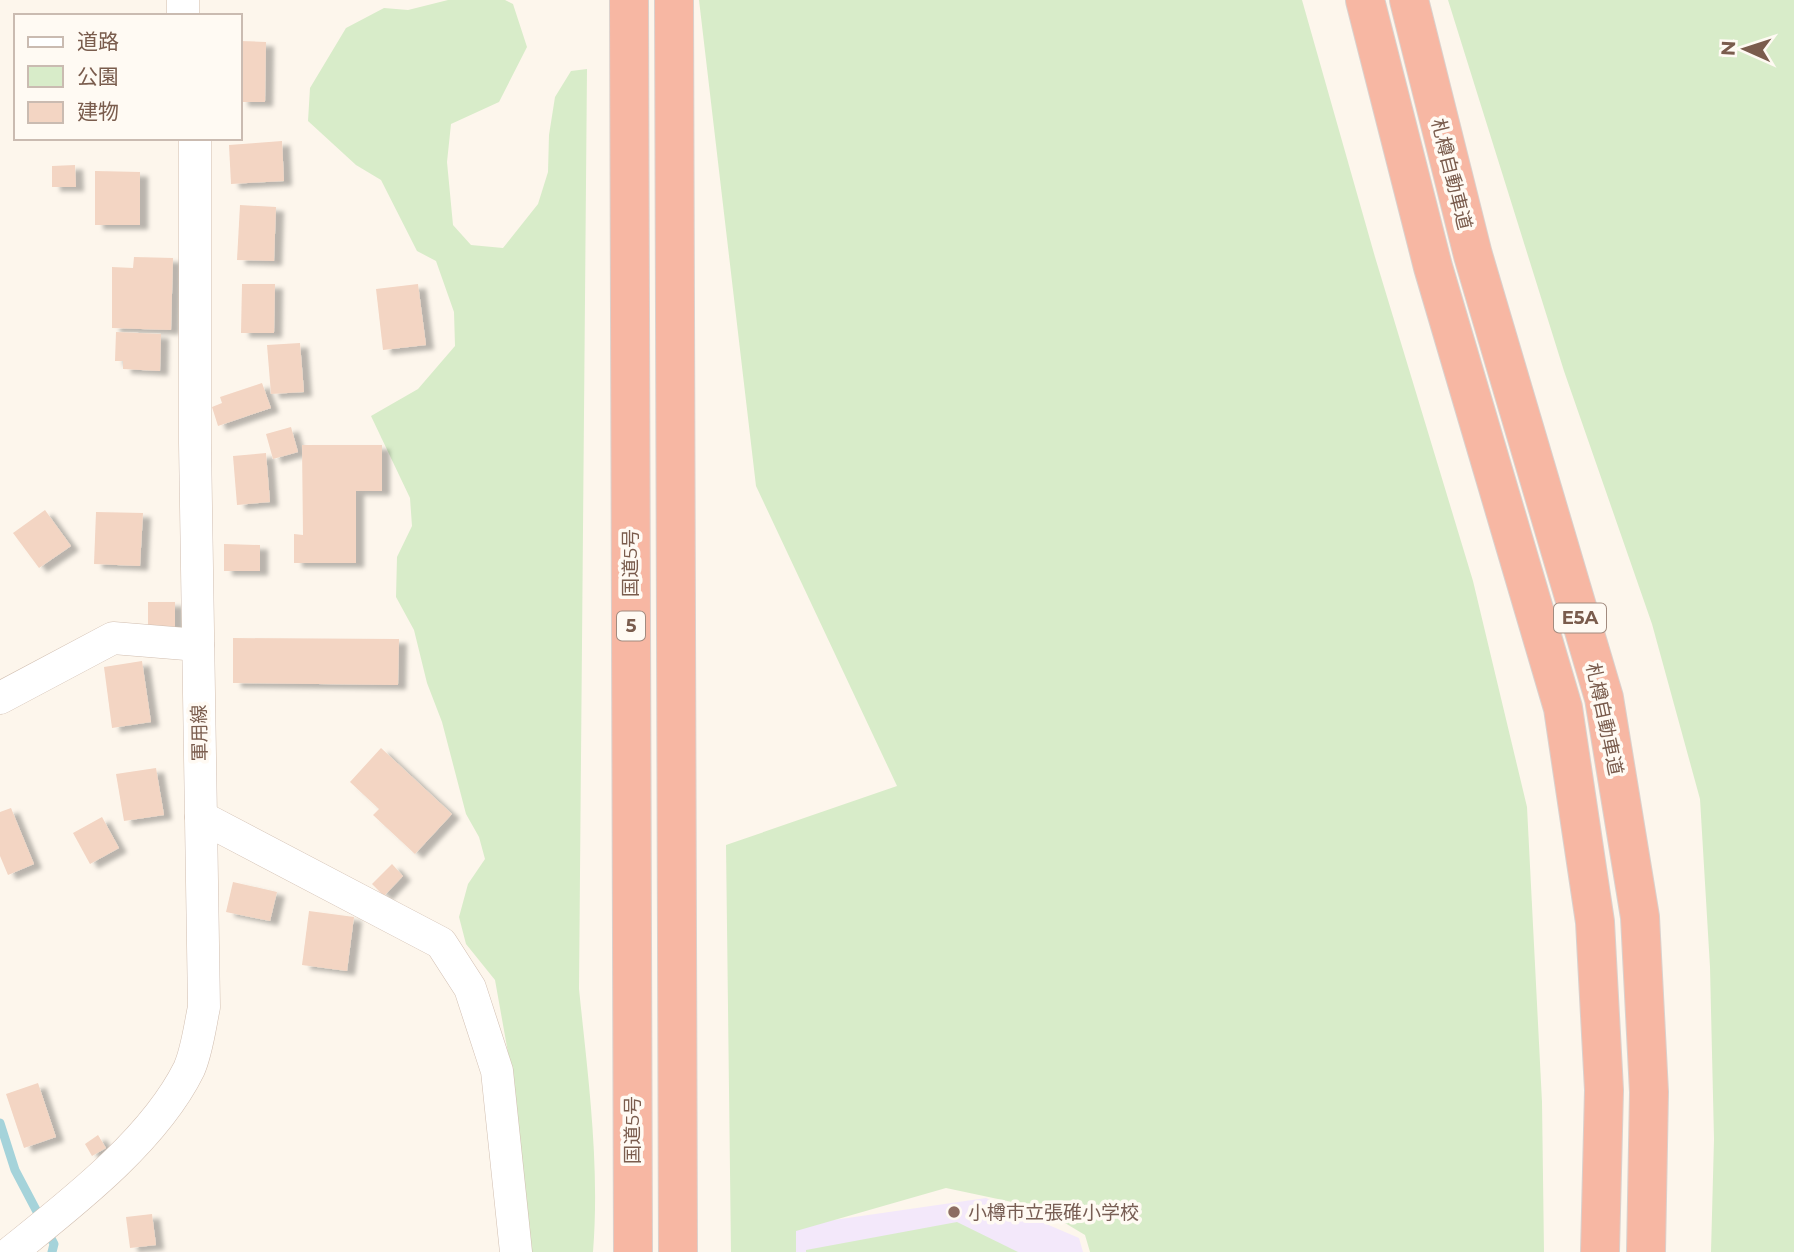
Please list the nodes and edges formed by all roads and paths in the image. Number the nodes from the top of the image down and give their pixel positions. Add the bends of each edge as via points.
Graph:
1 (629, 0) edge
2 (674, 0) edge
3 (1365, 0) edge
4 (1409, 0) edge
5 (195, 140) edge
6 (198, 645) junction
7 (0, 698) edge
8 (201, 817) junction
9 (11, 1252) edge
10 (516, 1252) edge
11 (632, 1252) edge
12 (678, 1252) edge
13 (1600, 1252) edge
14 (1646, 1252) edge

1 - 11 highway, 国道5号 / 5
2 - 12 highway
3 - 13 highway, 札樽自動車道 / E5A via 1433,267 1563,708 1595,922 1604,1090
4 - 14 highway, 札樽自動車道 / E5A via 1473,256 1604,698 1640,917 1649,1092
5 - 6 street, 軍用線
6 - 7 street via 113,638
6 - 8 street, 軍用線
8 - 9 street, 軍用線 via 204,1007 189,1068 153,1123
8 - 10 street via 440,943 470,988 497,1071

